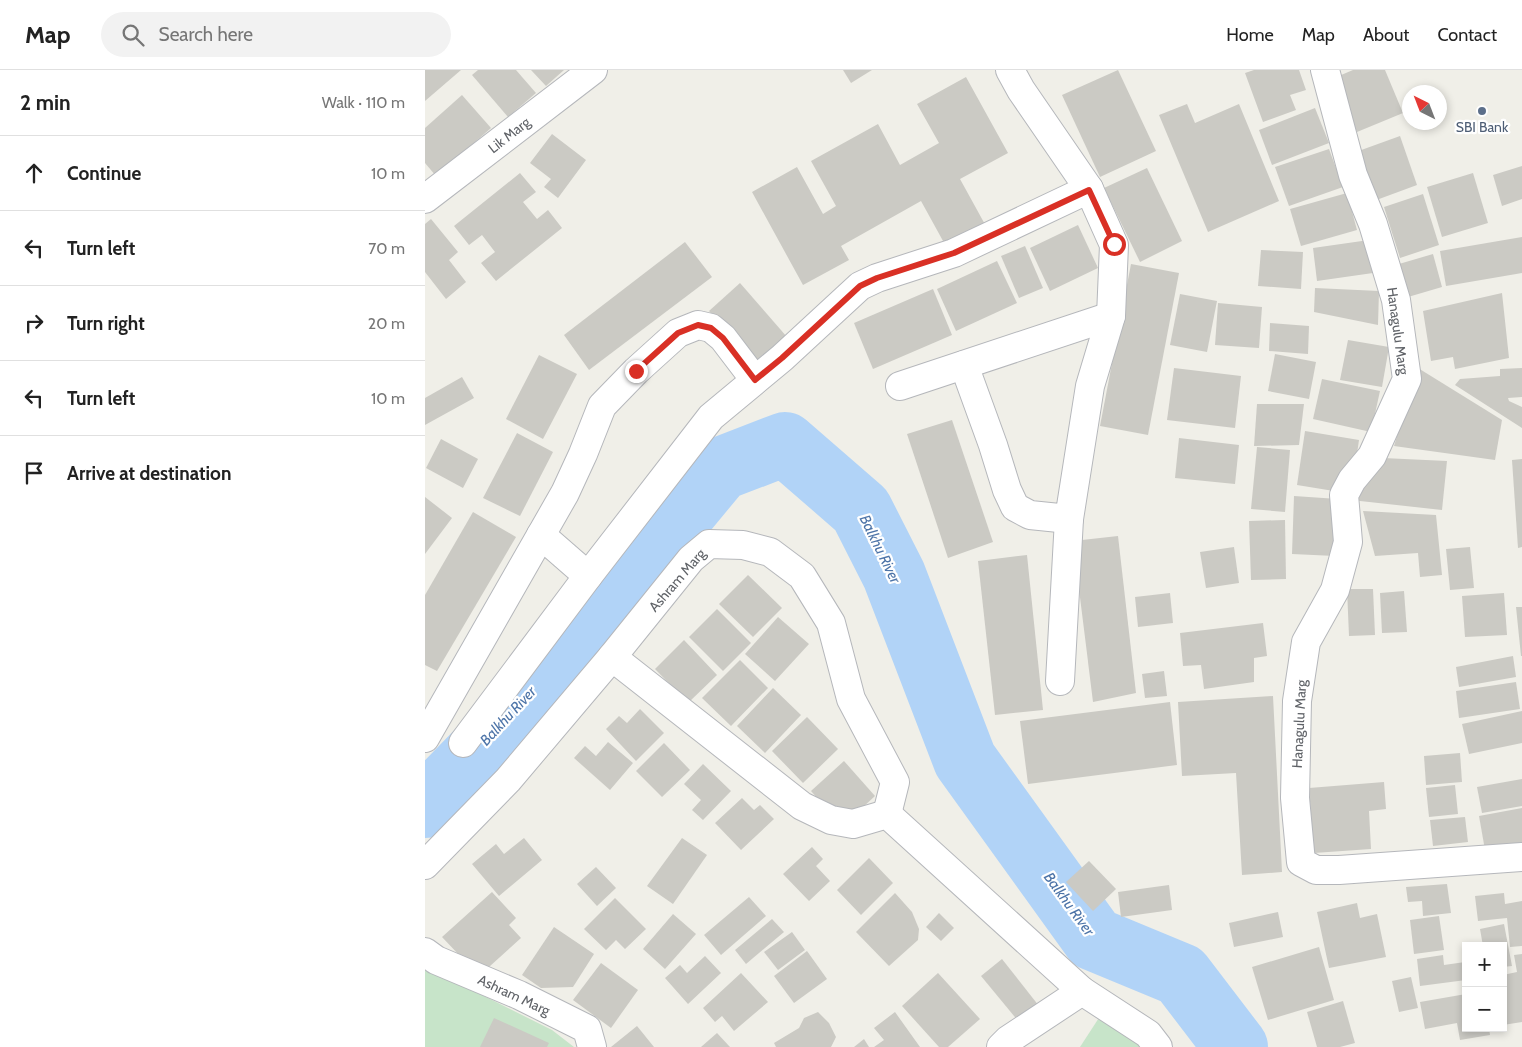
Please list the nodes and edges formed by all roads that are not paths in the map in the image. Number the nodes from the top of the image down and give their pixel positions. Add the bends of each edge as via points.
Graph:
1 (593, 70) edge
2 (1010, 70) edge
3 (1325, 70) edge
4 (1089, 190) junction
5 (425, 199) edge
6 (1111, 316) junction
7 (964, 365) junction
8 (755, 380) junction
9 (900, 386) dead end
10 (1069, 519) junction
11 (541, 535) junction
12 (587, 576) junction
13 (612, 657) junction
14 (1060, 680) dead end
15 (453, 690) junction
16 (486, 711) junction
17 (425, 738) edge
18 (463, 743) dead end
19 (887, 814) junction
20 (1522, 857) edge
21 (425, 865) edge
22 (425, 952) edge
23 (1082, 991) junction
24 (592, 1047) edge
25 (1001, 1047) edge
26 (1158, 1047) edge

1 - 5 street, Lik Marg
2 - 4 street
3 - 20 street, Hanagulu Marg via 1353,175 1373,224 1396,300 1407,378 1372,456 1344,495 1349,542 1335,590 1306,642 1297,711 1295,798 1301,862 1317,870 1339,870
4 - 6 street via 1114,244
4 - 8 street via 954,253 860,286
6 - 7 street
6 - 10 street via 1090,386
7 - 9 street
7 - 10 street via 1015,507 1030,515
8 - 11 street via 723,338 711,328 698,325 678,333 602,406 569,485
8 - 12 street via 711,417
10 - 14 street
11 - 12 street
11 - 15 street
12 - 16 street
13 - 19 street via 802,806 831,820 853,824
13 - 19 street, Ashram Marg via 691,559 709,544 743,545 770,552 802,576 831,624 851,699 895,782
13 - 21 street, Ashram Marg via 508,780
15 - 16 street
15 - 17 street
16 - 18 street
19 - 23 street
22 - 24 street, Ashram Marg via 587,1029
23 - 25 street
23 - 26 street via 1148,1034

